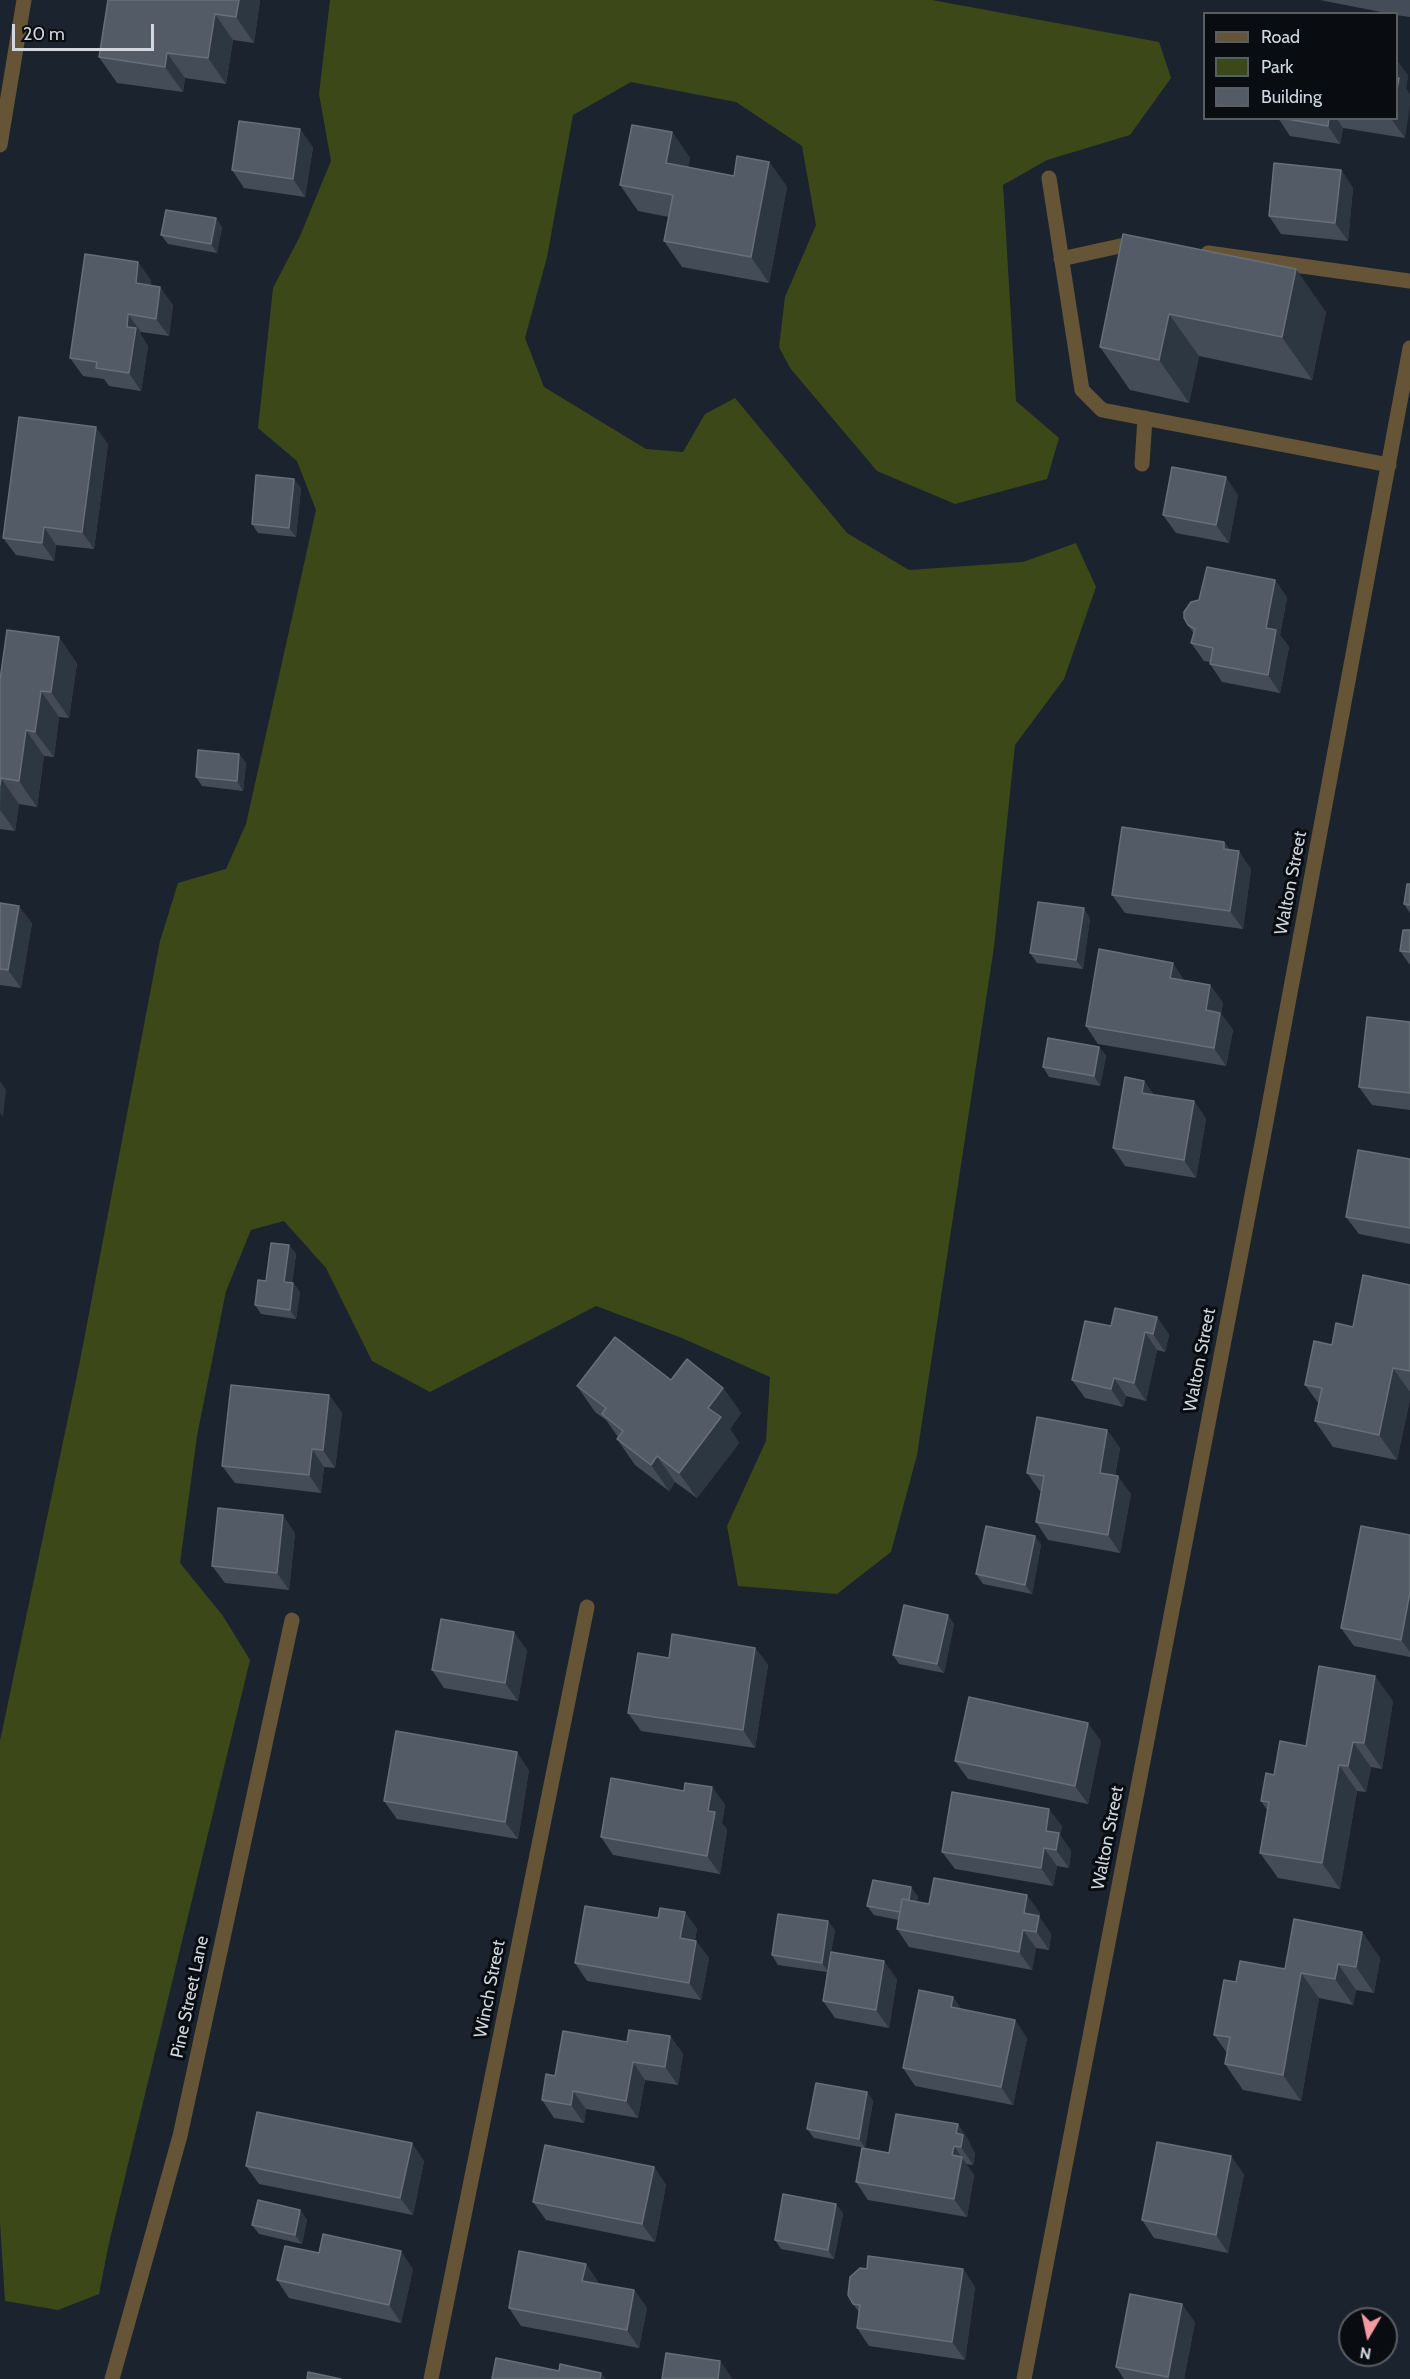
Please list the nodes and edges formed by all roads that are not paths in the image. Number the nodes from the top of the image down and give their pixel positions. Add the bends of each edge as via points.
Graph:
1 (24, 0) edge
2 (0, 145) edge
3 (1049, 178) dead end
4 (1152, 246) edge
5 (1196, 251) edge
6 (1061, 259) junction
7 (1410, 281) edge
8 (1410, 348) edge
9 (1145, 418) junction
10 (1142, 464) dead end
11 (1389, 465) junction
12 (587, 1607) dead end
13 (292, 1620) dead end
14 (112, 2379) edge
15 (431, 2379) edge
16 (1024, 2379) edge

1 - 2 street
3 - 6 street
4 - 6 street via 1120,246
5 - 7 street
6 - 9 street via 1082,390 1102,410
8 - 11 street, Walton Street
9 - 10 street
9 - 11 street
11 - 16 street, Walton Street
12 - 15 street, Winch Street
13 - 14 street, Pine Street Lane via 180,2136

